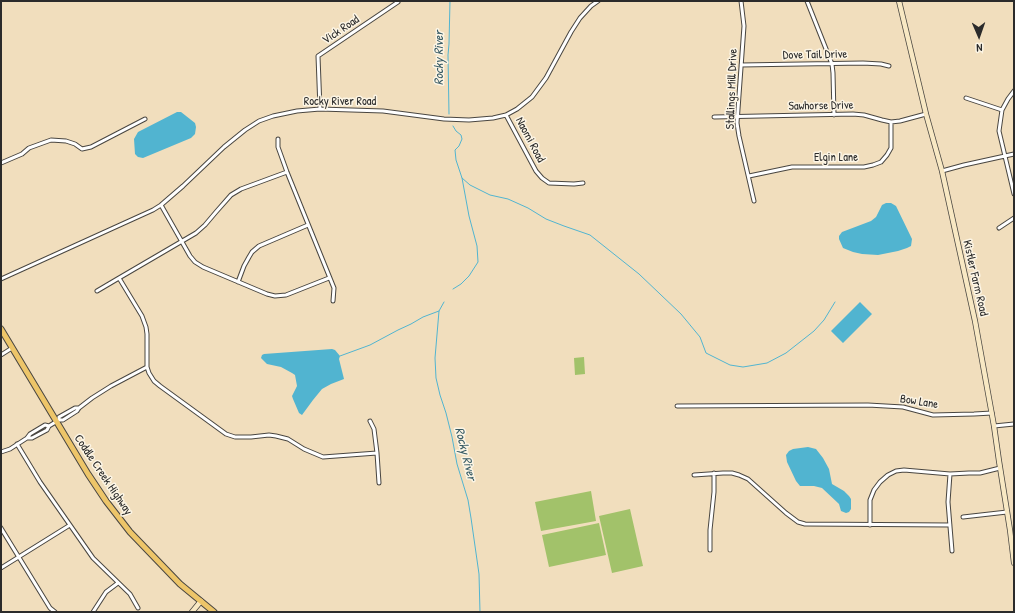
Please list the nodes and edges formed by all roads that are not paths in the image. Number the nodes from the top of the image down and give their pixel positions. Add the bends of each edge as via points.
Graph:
1 (598, 1) edge
2 (741, 1) edge
3 (807, 1) edge
4 (899, 1) edge
5 (398, 2) dead end
6 (832, 64) junction
7 (741, 65) junction
8 (889, 66) dead end
9 (1014, 91) edge
10 (966, 98) dead end
11 (320, 109) junction
12 (1002, 110) junction
13 (926, 114) junction
14 (506, 115) junction
15 (834, 115) junction
16 (714, 117) dead end
17 (738, 117) junction
18 (145, 119) dead end
19 (891, 122) junction
20 (278, 140) dead end
21 (1014, 154) edge
22 (1005, 156) junction
23 (1, 163) edge
24 (942, 171) junction
25 (287, 172) junction
26 (749, 176) junction
27 (583, 183) dead end
28 (1014, 194) edge
29 (754, 201) dead end
30 (161, 205) junction
31 (1014, 218) edge
32 (308, 225) junction
33 (999, 228) dead end
34 (182, 242) junction
35 (119, 278) junction
36 (329, 278) junction
37 (1, 279) edge
38 (238, 282) junction
39 (97, 291) dead end
40 (333, 301) dead end
41 (1, 329) edge
42 (12, 348) junction
43 (1, 355) edge
44 (147, 367) junction
45 (677, 406) dead end
46 (992, 413) junction
47 (58, 421) junction
48 (370, 421) dead end
49 (1014, 424) edge
50 (994, 426) junction
51 (18, 444) junction
52 (1, 452) edge
53 (376, 453) junction
54 (1000, 468) junction
55 (714, 473) junction
56 (950, 474) junction
57 (694, 475) dead end
58 (379, 484) dead end
59 (1007, 512) junction
60 (963, 517) dead end
61 (70, 524) junction
62 (870, 525) junction
63 (950, 525) junction
64 (1, 528) edge
65 (1012, 530) edge
66 (710, 550) dead end
67 (952, 551) dead end
68 (18, 558) junction
69 (1014, 563) edge
70 (1, 568) edge
71 (118, 583) junction
72 (201, 601) junction
73 (138, 608) dead end
74 (55, 612) edge
75 (93, 612) edge
76 (192, 612) edge
77 (214, 612) edge

1 - 14 street, Rocky River Road via 580,18 546,78 532,97
2 - 7 street, Stallings Mill Drive via 744,26
3 - 6 street
4 - 13 street, Kistler Farm Road
5 - 11 street, Vick Road via 318,56
6 - 7 street, Dove Tail Drive
6 - 8 street, Dove Tail Drive via 863,63
6 - 15 street
7 - 17 street, Stallings Mill Drive
9 - 12 street
10 - 12 street
11 - 14 street, Rocky River Road via 469,120
11 - 30 street, Rocky River Road via 297,111 259,121 224,147
12 - 22 street via 999,131
13 - 19 street, Sawhorse Drive
13 - 24 street, Kistler Farm Road
14 - 27 street, Naomi Road via 542,178 549,183
15 - 17 street, Sawhorse Drive
15 - 19 street, Sawhorse Drive via 864,115
16 - 17 street, Sawhorse Drive
17 - 26 street, Stallings Mill Drive via 739,136
18 - 23 street via 91,147 82,149 66,141 51,140
19 - 26 street, Elgin Lane via 891,148 881,162 864,167 792,167
20 - 25 street
21 - 22 street
22 - 24 street
22 - 28 street
24 - 46 street, Kistler Farm Road
25 - 32 street
25 - 34 street via 231,195 201,229
26 - 29 street, Stallings Mill Drive
30 - 34 street
30 - 37 street, Rocky River Road
31 - 33 street
32 - 36 street
32 - 38 street via 259,246 249,257
34 - 35 street
34 - 38 street via 195,262
35 - 39 street
35 - 44 street via 146,327
36 - 38 street via 281,296 267,294
36 - 40 street via 334,288
41 - 42 main road, Coddle Creek Highway
42 - 43 street
42 - 47 main road, Coddle Creek Highway
44 - 47 street via 111,386 77,411
44 - 53 street via 160,386 226,434 235,437 276,436 288,439 323,457
45 - 46 street, Bow Lane via 868,405 903,407 933,415
46 - 50 street, Kistler Farm Road
47 - 51 street via 49,426 45,425
47 - 72 main road, Coddle Creek Highway via 94,483 130,532 180,584
48 - 53 street via 374,430
49 - 50 street
50 - 54 street, Kistler Farm Road
51 - 52 street
51 - 61 street via 40,482
53 - 58 street
54 - 56 street
54 - 59 street, Kistler Farm Road
55 - 57 street
55 - 62 street via 732,473 748,479 798,522
55 - 66 street
56 - 62 street via 904,470 888,475 874,490 870,500
56 - 63 street
59 - 60 street
59 - 65 street, Kistler Farm Road
61 - 68 street
61 - 71 street via 93,558
62 - 63 street
63 - 67 street
64 - 68 street
65 - 69 street, Kistler Farm Road
68 - 70 street
68 - 74 street
71 - 73 street via 130,594
71 - 75 street via 106,592
72 - 76 street
72 - 77 main road, Coddle Creek Highway

